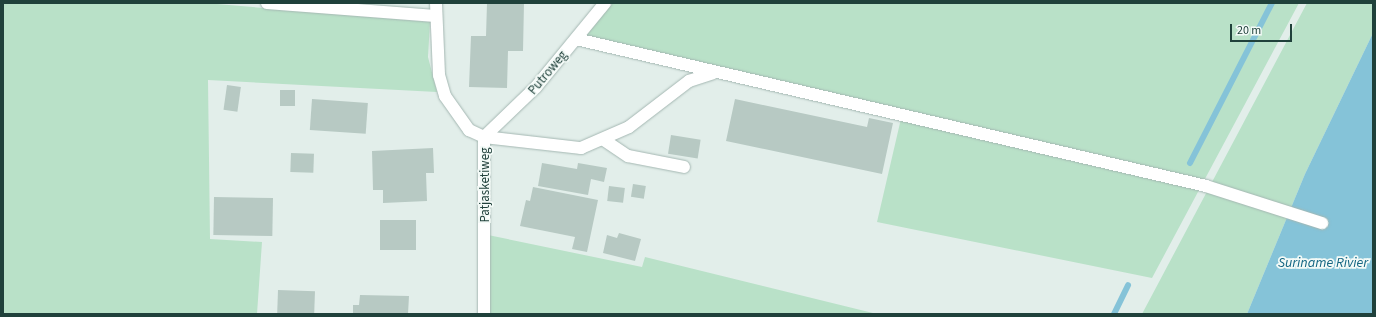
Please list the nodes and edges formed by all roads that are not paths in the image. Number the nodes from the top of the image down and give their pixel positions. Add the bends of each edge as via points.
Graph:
1 (267, 3) edge
2 (436, 3) edge
3 (605, 3) edge
4 (436, 16) junction
5 (576, 39) junction
6 (713, 73) junction
7 (484, 137) junction
8 (604, 140) junction
9 (684, 167) dead end
10 (1322, 223) dead end
11 (484, 314) edge

1 - 4 street
2 - 4 street, Patjasketiweg
3 - 5 street, Putroweg
4 - 7 street, Patjasketiweg via 439,75 445,96 469,130
5 - 6 street
5 - 7 street, Putroweg via 536,87
6 - 8 street via 689,80 629,127
6 - 10 street via 1206,186
7 - 8 street via 556,148 581,148
7 - 11 street, Patjasketiweg
8 - 9 street via 628,156

